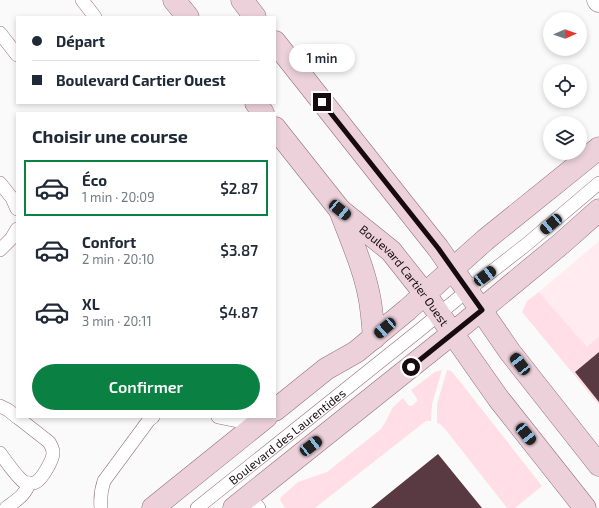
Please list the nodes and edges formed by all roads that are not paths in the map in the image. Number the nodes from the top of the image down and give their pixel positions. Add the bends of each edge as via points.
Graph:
1 (84, 0) edge
2 (174, 0) edge
3 (242, 0) edge
4 (94, 16) edge
5 (187, 16) edge
6 (254, 16) edge
7 (0, 33) edge
8 (276, 43) edge
9 (16, 54) edge
10 (276, 129) edge
11 (599, 148) edge
12 (0, 183) edge
13 (599, 183) edge
14 (16, 207) edge
15 (340, 210) junction
16 (599, 210) edge
17 (16, 231) edge
18 (0, 250) edge
19 (454, 269) junction
20 (468, 290) junction
21 (425, 294) junction
22 (482, 310) junction
23 (439, 314) junction
24 (453, 334) junction
25 (374, 338) junction
26 (376, 365) junction
27 (0, 406) edge
28 (276, 409) edge
29 (16, 416) edge
30 (18, 418) edge
31 (152, 418) edge
32 (229, 418) edge
33 (261, 421) edge
34 (0, 453) edge
35 (598, 460) edge
36 (30, 483) junction
37 (247, 504) edge
38 (6, 508) edge
39 (102, 508) edge
40 (154, 508) edge
41 (197, 508) edge
42 (585, 508) edge

1 - 4 lane
2 - 5 main road
3 - 6 main road
7 - 9 lane
8 - 19 main road
10 - 15 main road, Boulevard Cartier Ouest
11 - 19 main road via 485,240
12 - 14 lane
13 - 20 lane, Boulevard des Laurentides
15 - 21 main road, Boulevard Cartier Ouest via 391,251
15 - 25 main road via 368,293
16 - 22 main road, Boulevard des Laurentides
17 - 18 lane
19 - 20 main road
19 - 21 main road
20 - 22 main road
20 - 23 lane, Boulevard des Laurentides
21 - 23 main road, Boulevard Cartier Ouest
21 - 25 main road
22 - 24 main road, Boulevard des Laurentides
22 - 35 main road via 510,352
23 - 24 main road, Boulevard Cartier Ouest
23 - 26 lane, Boulevard des Laurentides
24 - 37 main road, Boulevard des Laurentides
24 - 42 main road, Boulevard Cartier Ouest via 503,404
25 - 26 lane
25 - 28 main road via 326,369
26 - 41 lane, Boulevard des Laurentides
27 - 29 lane
30 - 36 lane via 49,442 54,452 52,461 41,478
31 - 39 lane via 104,481 100,502
32 - 33 lane
33 - 40 main road
34 - 36 lane via 20,478
36 - 38 lane via 27,490

